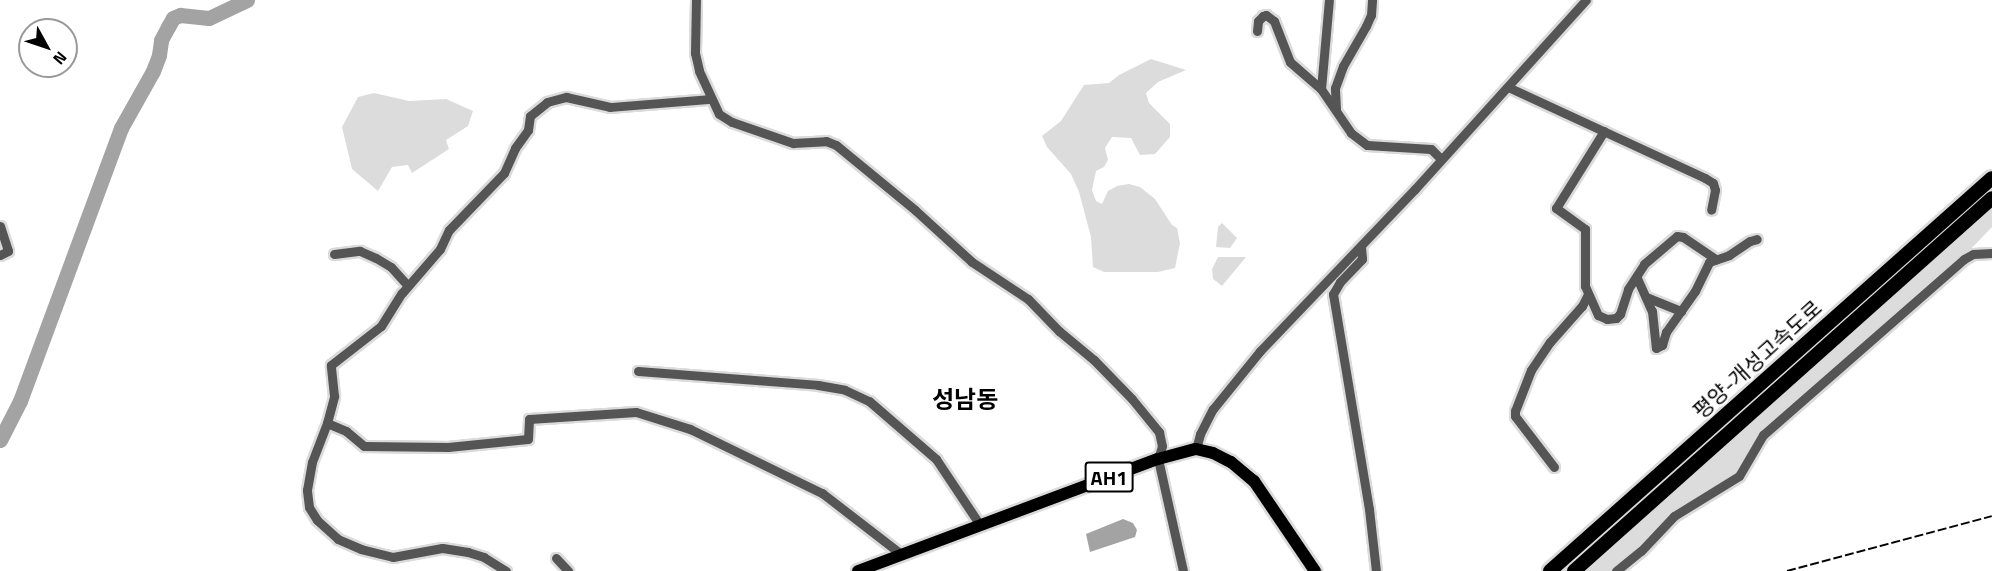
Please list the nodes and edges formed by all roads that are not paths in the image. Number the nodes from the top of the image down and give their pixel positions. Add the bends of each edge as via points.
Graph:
1 (696, 0) edge
2 (1329, 0) edge
3 (1372, 0) edge
4 (1586, 0) edge
5 (1257, 31) dead end
6 (1508, 87) junction
7 (1321, 89) junction
8 (710, 99) junction
9 (1336, 109) junction
10 (1604, 131) junction
11 (1441, 159) junction
12 (1992, 178) edge
13 (1992, 198) edge
14 (1711, 210) dead end
15 (0, 226) edge
16 (1757, 239) dead end
17 (1361, 247) junction
18 (1992, 253) edge
19 (334, 254) dead end
20 (0, 255) edge
21 (1716, 259) junction
22 (1637, 278) junction
23 (408, 286) junction
24 (1588, 294) junction
25 (1647, 297) junction
26 (1682, 311) junction
27 (638, 371) dead end
28 (327, 423) junction
29 (1196, 449) junction
30 (1158, 459) junction
31 (1554, 467) dead end
32 (980, 525) junction
33 (901, 554) junction
34 (556, 558) dead end
35 (506, 571) edge
36 (568, 571) edge
37 (858, 571) edge
38 (1183, 571) edge
39 (1315, 571) edge
40 (1376, 571) edge
41 (1550, 571) edge
42 (1574, 571) edge
43 (1616, 571) edge

1 - 8 street via 695,52
2 - 7 street
3 - 9 street via 1368,21 1335,88
4 - 6 street
5 - 7 street via 1263,16 1274,21 1290,62
6 - 10 street
6 - 11 street
7 - 9 street
8 - 23 street via 610,107 566,97 547,102 530,116 528,130 504,173 449,230 440,249
8 - 30 street via 719,114 732,122 793,143 826,141 836,145 972,262 1015,289 1094,360 1159,432 1162,446
9 - 11 street via 1351,133 1367,145 1431,149
10 - 14 street via 1713,183
10 - 24 street via 1556,208 1585,229
11 - 17 street
12 - 41 highway, 평양-개성고속도로
13 - 42 highway, 평양-개성고속도로
15 - 20 street via 8,251
16 - 21 street
17 - 29 street via 1260,351 1213,409
17 - 40 street via 1362,260 1333,294
18 - 43 street via 1973,254 1964,259 1763,435 1739,476 1674,516
19 - 23 street via 360,251 391,267
21 - 22 street via 1677,236 1644,264
21 - 26 street via 1705,267
22 - 24 street via 1616,318 1598,315
22 - 25 street
23 - 28 street via 375,333 331,365 334,396
24 - 31 street via 1531,370 1515,411
25 - 26 street
25 - 26 street via 1656,348 1662,345 1666,332
27 - 32 street via 845,390 869,401 936,459
28 - 33 street via 346,431 364,446 448,447 528,439 529,420 636,412 690,429 822,493
28 - 35 street via 312,462 307,490 309,507 317,520 338,539 393,557 442,548 468,552
29 - 30 main road, AH1
29 - 39 main road via 1231,462 1254,481
30 - 32 main road, AH1
30 - 38 street
32 - 33 main road, AH1
33 - 37 main road, AH1
34 - 36 street

